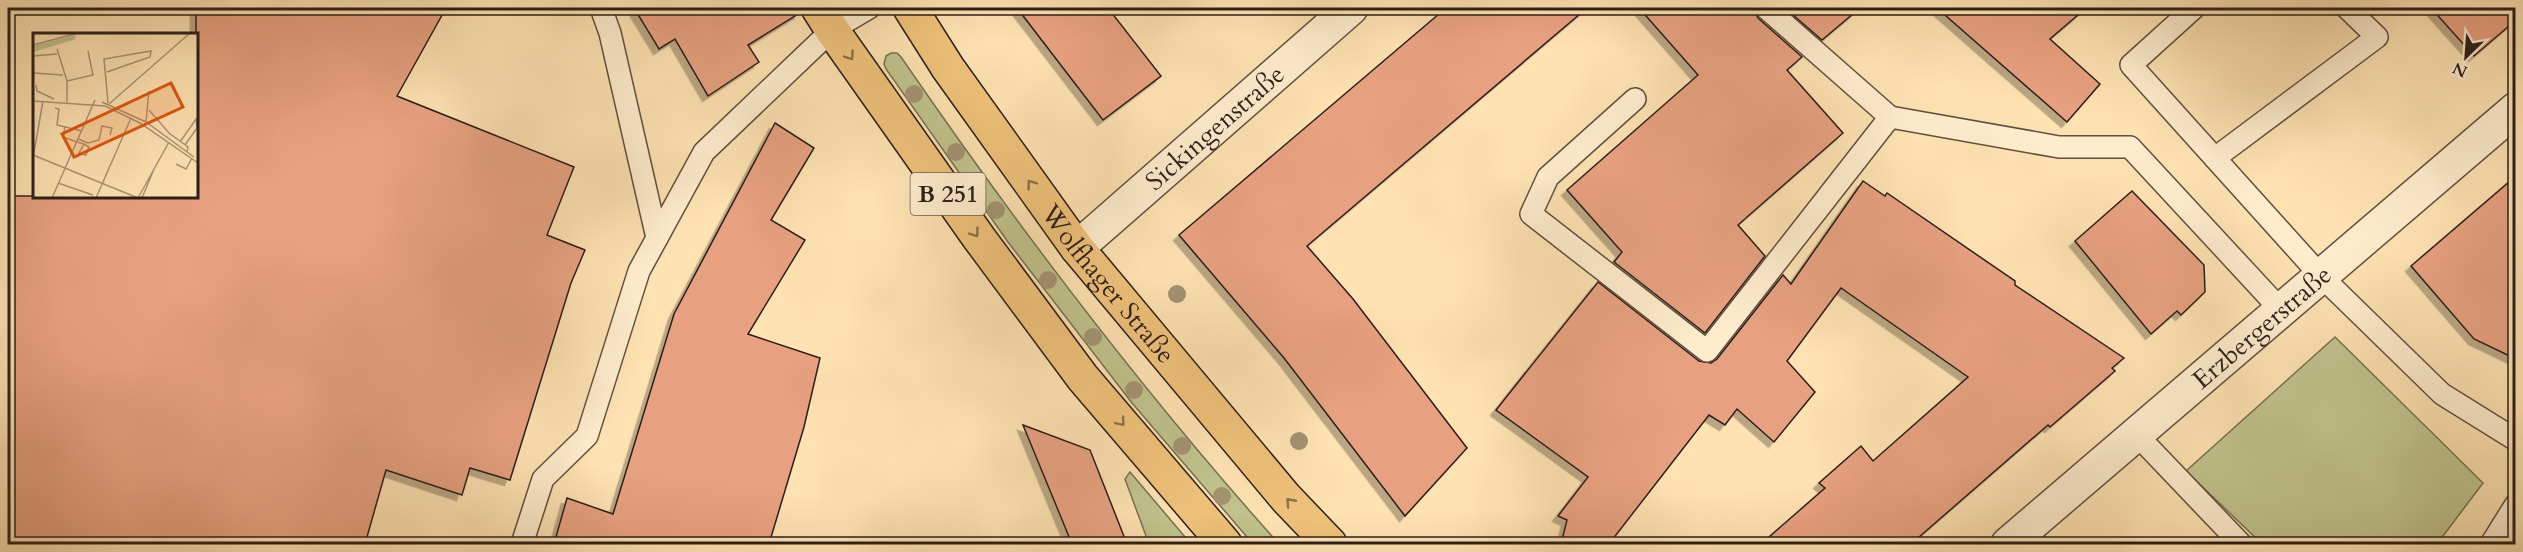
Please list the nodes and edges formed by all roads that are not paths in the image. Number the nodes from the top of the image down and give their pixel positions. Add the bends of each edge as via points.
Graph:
1 (601, 8) edge
2 (869, 8) edge
3 (910, 8) edge
4 (1351, 8) edge
5 (1766, 8) edge
6 (2194, 8) edge
7 (2347, 8) edge
8 (825, 19) edge
9 (1635, 99) dead end
10 (2516, 109) edge
11 (1890, 117) junction
12 (2215, 158) junction
13 (657, 238) junction
14 (1077, 248) junction
15 (2321, 276) junction
16 (2281, 310) junction
17 (2136, 434) junction
18 (2516, 440) edge
19 (2516, 504) edge
20 (522, 544) edge
21 (1225, 544) edge
22 (1330, 544) edge
23 (2008, 544) edge
24 (2241, 544) edge
25 (2491, 544) edge

1 - 13 lane
2 - 8 lane
14 -> 3 main road, Wolfhager Straße / B 251 via 948,68
4 - 14 street, Sickingenstraße
5 - 11 lane
6 - 12 lane via 2131,65
7 - 12 lane via 2377,38
8 - 13 lane via 704,152
8 -> 21 main road, B 251 via 1083,378
9 - 11 lane via 1548,177 1531,214 1707,351
10 - 15 street, Erzbergerstraße
11 - 16 lane via 2059,147 2130,147
12 - 15 lane
13 - 20 lane via 639,271 587,436 543,479
22 -> 14 main road, Wolfhager Straße / B 251 via 1286,498
15 - 16 street, Erzbergerstraße
15 - 18 lane via 2442,394
16 - 17 street, Erzbergerstraße
17 - 23 street, Erzbergerstraße
17 - 24 lane
19 - 25 lane

